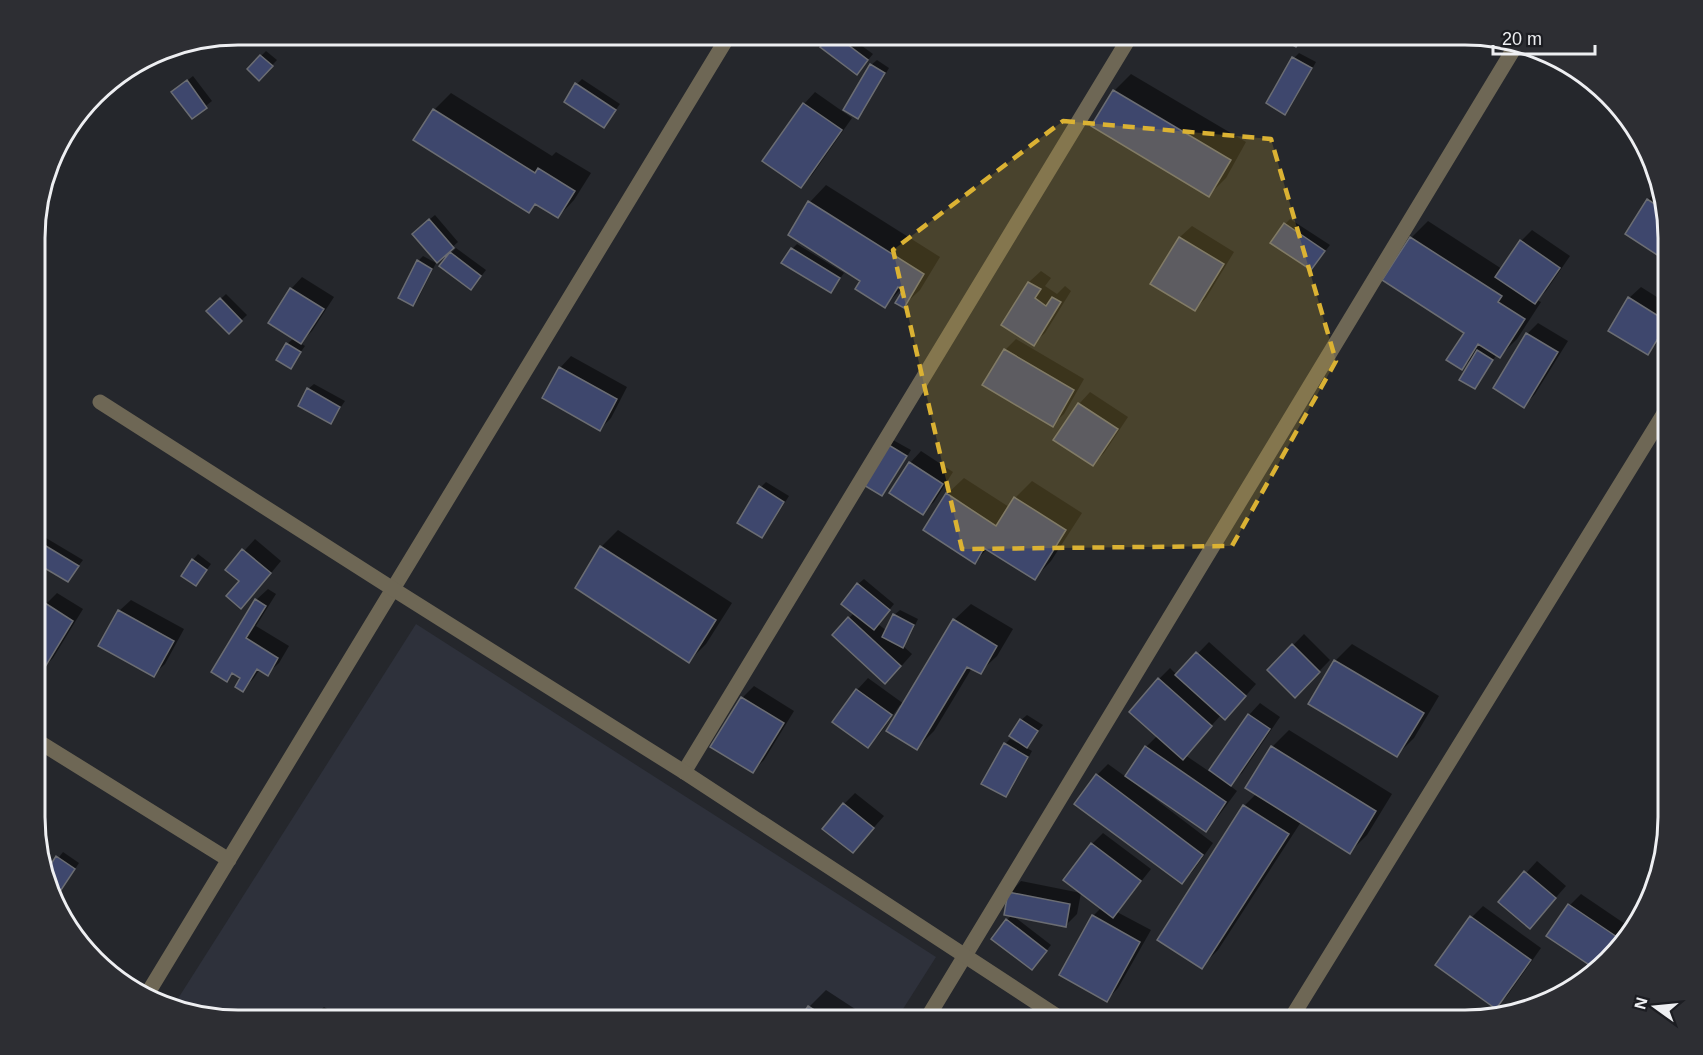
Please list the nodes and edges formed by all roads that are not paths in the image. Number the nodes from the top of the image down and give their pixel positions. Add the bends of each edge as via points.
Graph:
1 (722, 45) edge
2 (1124, 45) edge
3 (1512, 51) edge
4 (100, 402) dead end
5 (1658, 423) edge
6 (393, 590) junction
7 (45, 746) edge
8 (684, 772) junction
9 (229, 860) junction
10 (965, 957) junction
11 (151, 989) edge
12 (932, 1010) edge
13 (1047, 1010) edge
14 (1296, 1010) edge

1 - 6 street
2 - 8 street
3 - 10 street
4 - 6 street
5 - 14 street
6 - 8 street
6 - 9 street
7 - 9 street
8 - 10 street
9 - 11 street
10 - 12 street
10 - 13 street

